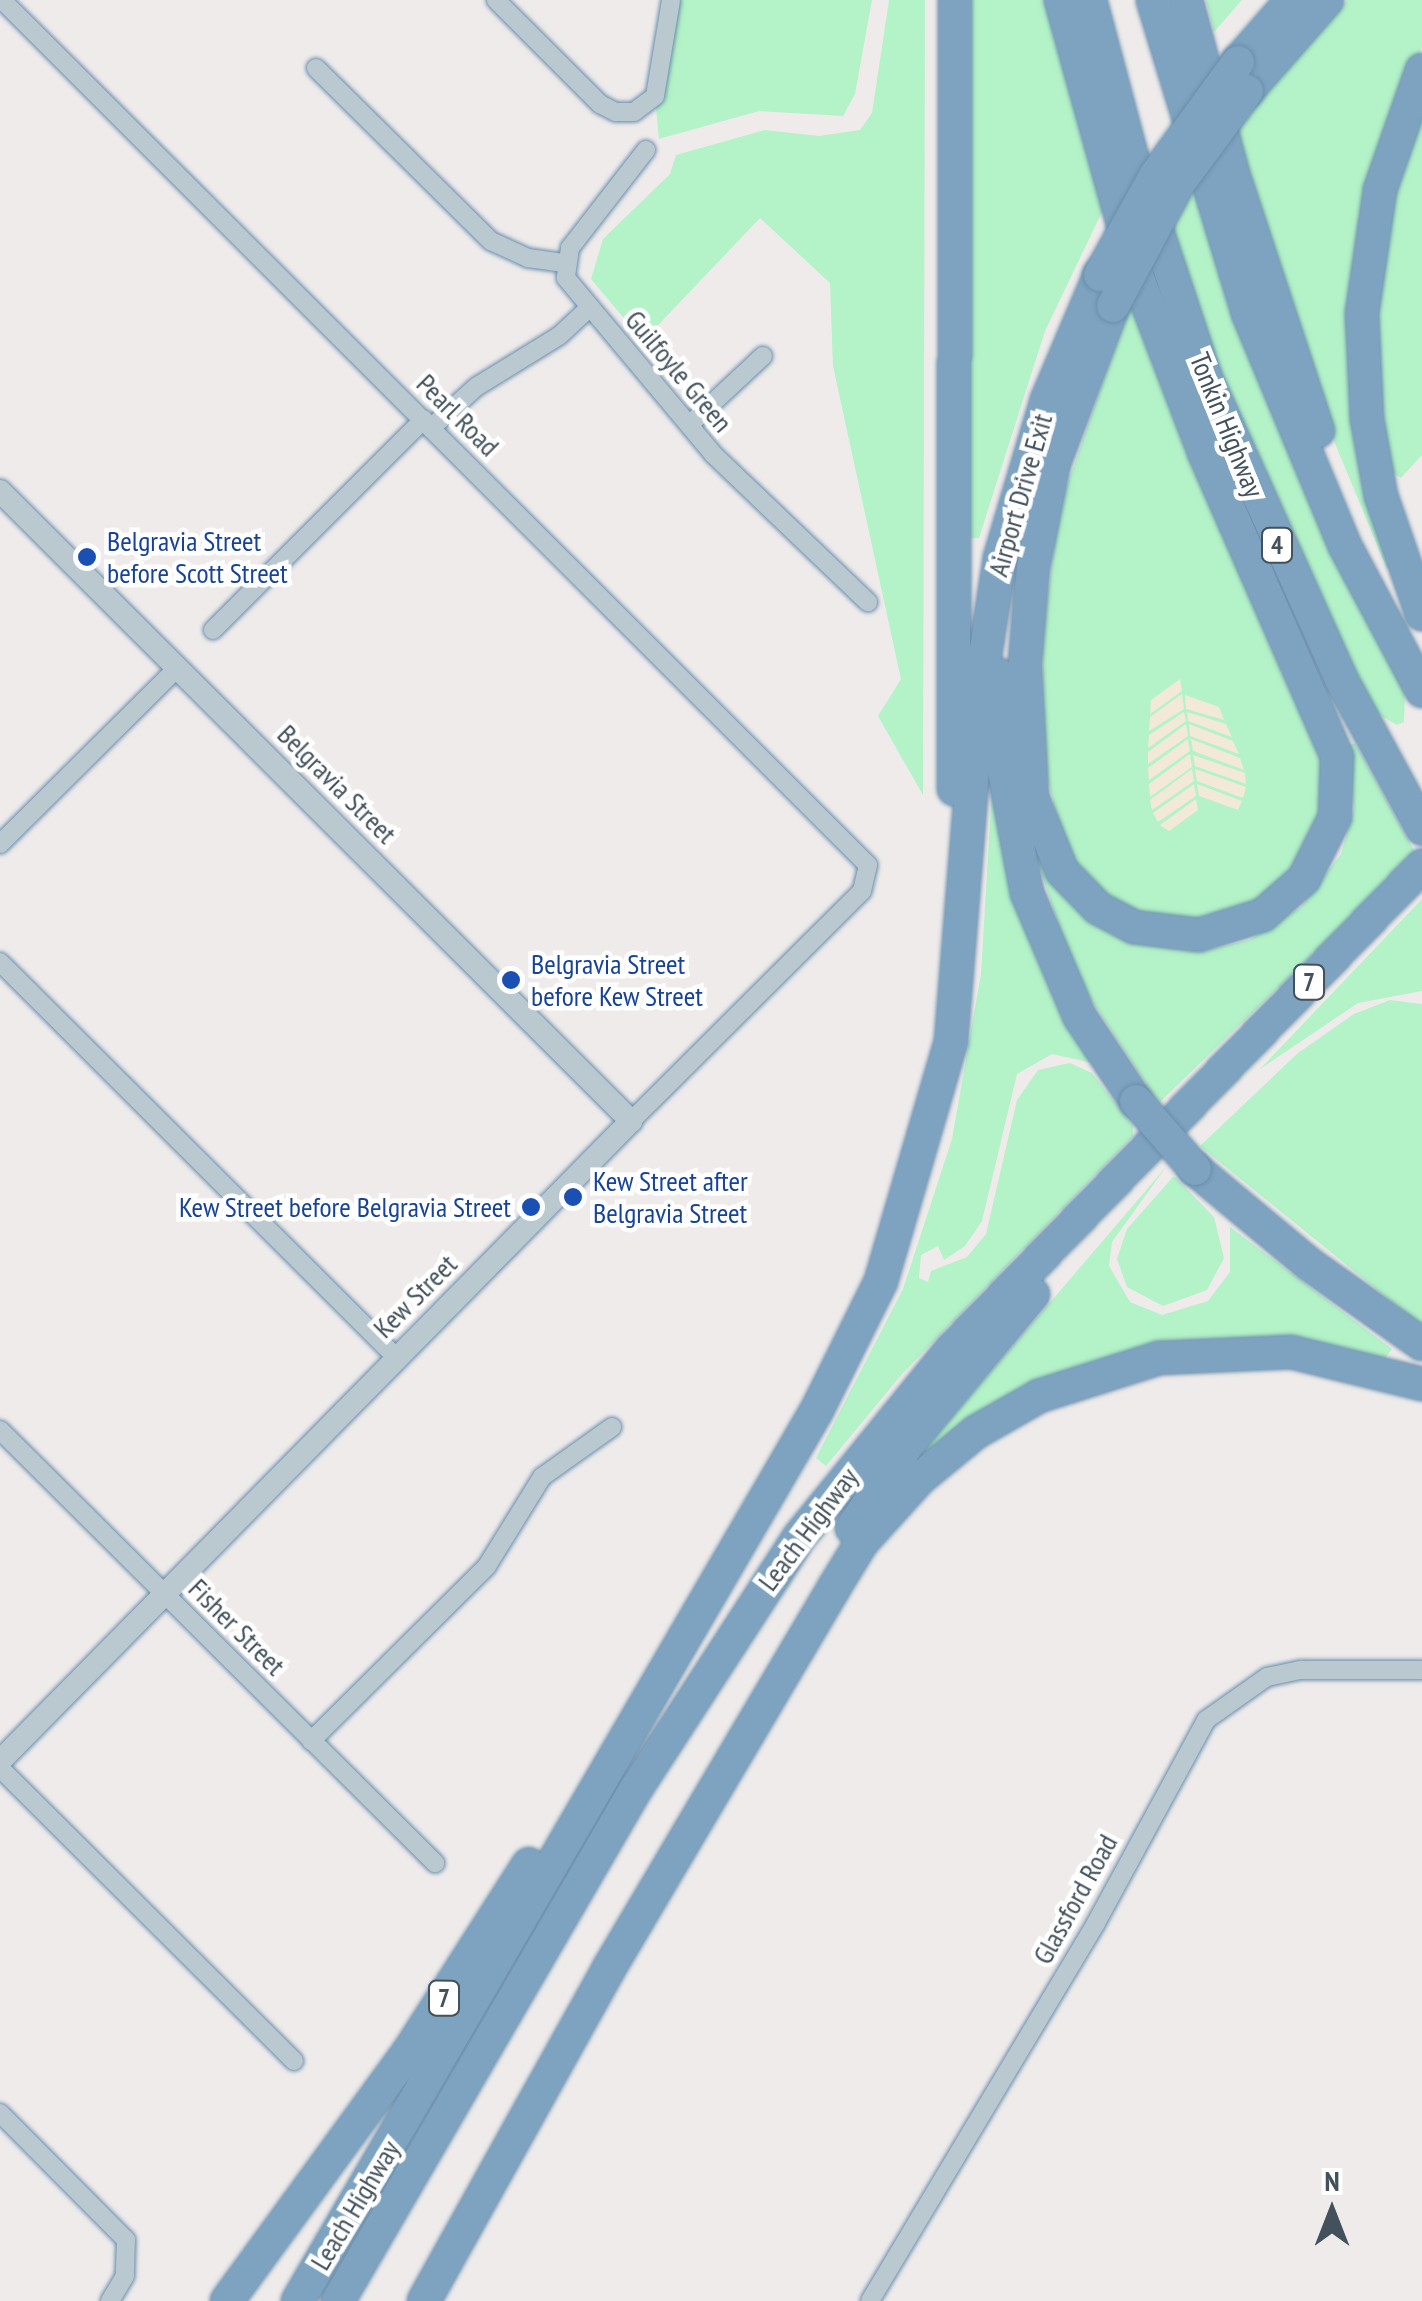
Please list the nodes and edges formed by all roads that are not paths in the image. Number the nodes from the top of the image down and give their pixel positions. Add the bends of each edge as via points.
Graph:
1 (2, 0) edge
2 (496, 0) edge
3 (671, 0) edge
4 (955, 0) edge
5 (1061, 0) edge
6 (1090, 0) edge
7 (1153, 0) edge
8 (1186, 0) edge
9 (1270, 0) edge
10 (1292, 0) edge
11 (1327, 0) edge
12 (316, 68) dead end
13 (1240, 69) junction
14 (1422, 70) edge
15 (646, 150) dead end
16 (565, 263) junction
17 (588, 308) junction
18 (763, 356) dead end
19 (428, 423) junction
20 (690, 426) junction
21 (1021, 487) junction
22 (0, 491) edge
23 (868, 602) dead end
24 (1422, 614) edge
25 (214, 630) dead end
26 (178, 667) junction
27 (1422, 681) edge
28 (1422, 691) edge
29 (1422, 828) edge
30 (0, 844) edge
31 (1422, 866) edge
32 (869, 874) joint
33 (962, 924) junction
34 (0, 962) edge
35 (630, 1120) junction
36 (1112, 1185) junction
37 (1422, 1344) edge
38 (396, 1358) junction
39 (1422, 1384) edge
40 (612, 1427) dead end
41 (0, 1430) edge
42 (163, 1591) junction
43 (1422, 1670) edge
44 (653, 1689) junction
45 (312, 1741) junction
46 (0, 1765) edge
47 (714, 1790) junction
48 (435, 1862) dead end
49 (294, 2061) dead end
50 (0, 2114) edge
51 (110, 2301) edge
52 (227, 2301) edge
53 (298, 2301) edge
54 (338, 2301) edge
55 (424, 2301) edge
56 (870, 2301) edge

1 - 19 street, Pearl Road
2 - 3 street via 600,104 634,112 656,96
4 - 33 highway via 952,770
5 - 13 highway, bridge via 1140,284 1204,452 1337,757 1335,817 1304,880 1263,915 1200,935 1146,930 1098,908 1062,871 1032,797 1025,662 1033,568 1054,462 1113,306 1178,186
6 - 29 highway, Tonkin Highway / 4 via 1129,147 1205,376 1340,679
7 - 28 highway, 4 via 1248,313 1346,546
8 - 27 highway via 1302,388
9 - 13 highway
10 - 13 highway
11 - 13 highway
12 - 16 street via 490,241 528,258
13 - 21 highway, Airport Drive Exit, bridge via 1204,106 1100,275 1047,400
14 - 24 highway via 1380,190 1362,314 1366,419 1381,496
15 - 16 street via 576,238
16 - 17 street, Guilfoyle Green via 566,278
17 - 19 street via 558,336
17 - 20 street, Guilfoyle Green
18 - 20 street
19 - 25 street
19 - 32 street, Pearl Road via 863,856
20 - 23 street, Guilfoyle Green
21 - 33 highway, Airport Drive Exit via 985,639
21 - 37 highway, bridge via 1000,661 1009,816 1027,892 1058,974 1136,1101 1194,1169 1270,1235
22 - 26 street, Belgravia Street
26 - 30 street
26 - 35 street, Belgravia Street
31 - 36 highway, Leach Highway / 7
32 - 35 street, Kew Street via 862,892
33 - 44 highway, Leach Highway / 7 via 944,1078 881,1281 817,1410
34 - 38 street
35 - 38 street, Kew Street
36 - 47 highway via 1054,1269 876,1490 782,1646
36 - 54 highway, Leach Highway / 7 via 952,1348 790,1551 635,1790
38 - 42 street, Kew Street
39 - 47 highway via 1292,1352 1207,1352 1116,1366 1004,1414 919,1479 862,1542
40 - 45 street via 542,1477 487,1566
41 - 42 street, Fisher Street
42 - 45 street, Fisher Street
42 - 46 street, Kew Street
43 - 56 street, Glassford Road via 1301,1670 1267,1677 1206,1720 1096,1922
44 - 52 highway, 7 via 584,1778 408,2053
44 - 53 highway, Leach Highway / 7
45 - 48 street, Fisher Street
46 - 49 street
47 - 55 highway
50 - 51 street via 126,2240 125,2276

